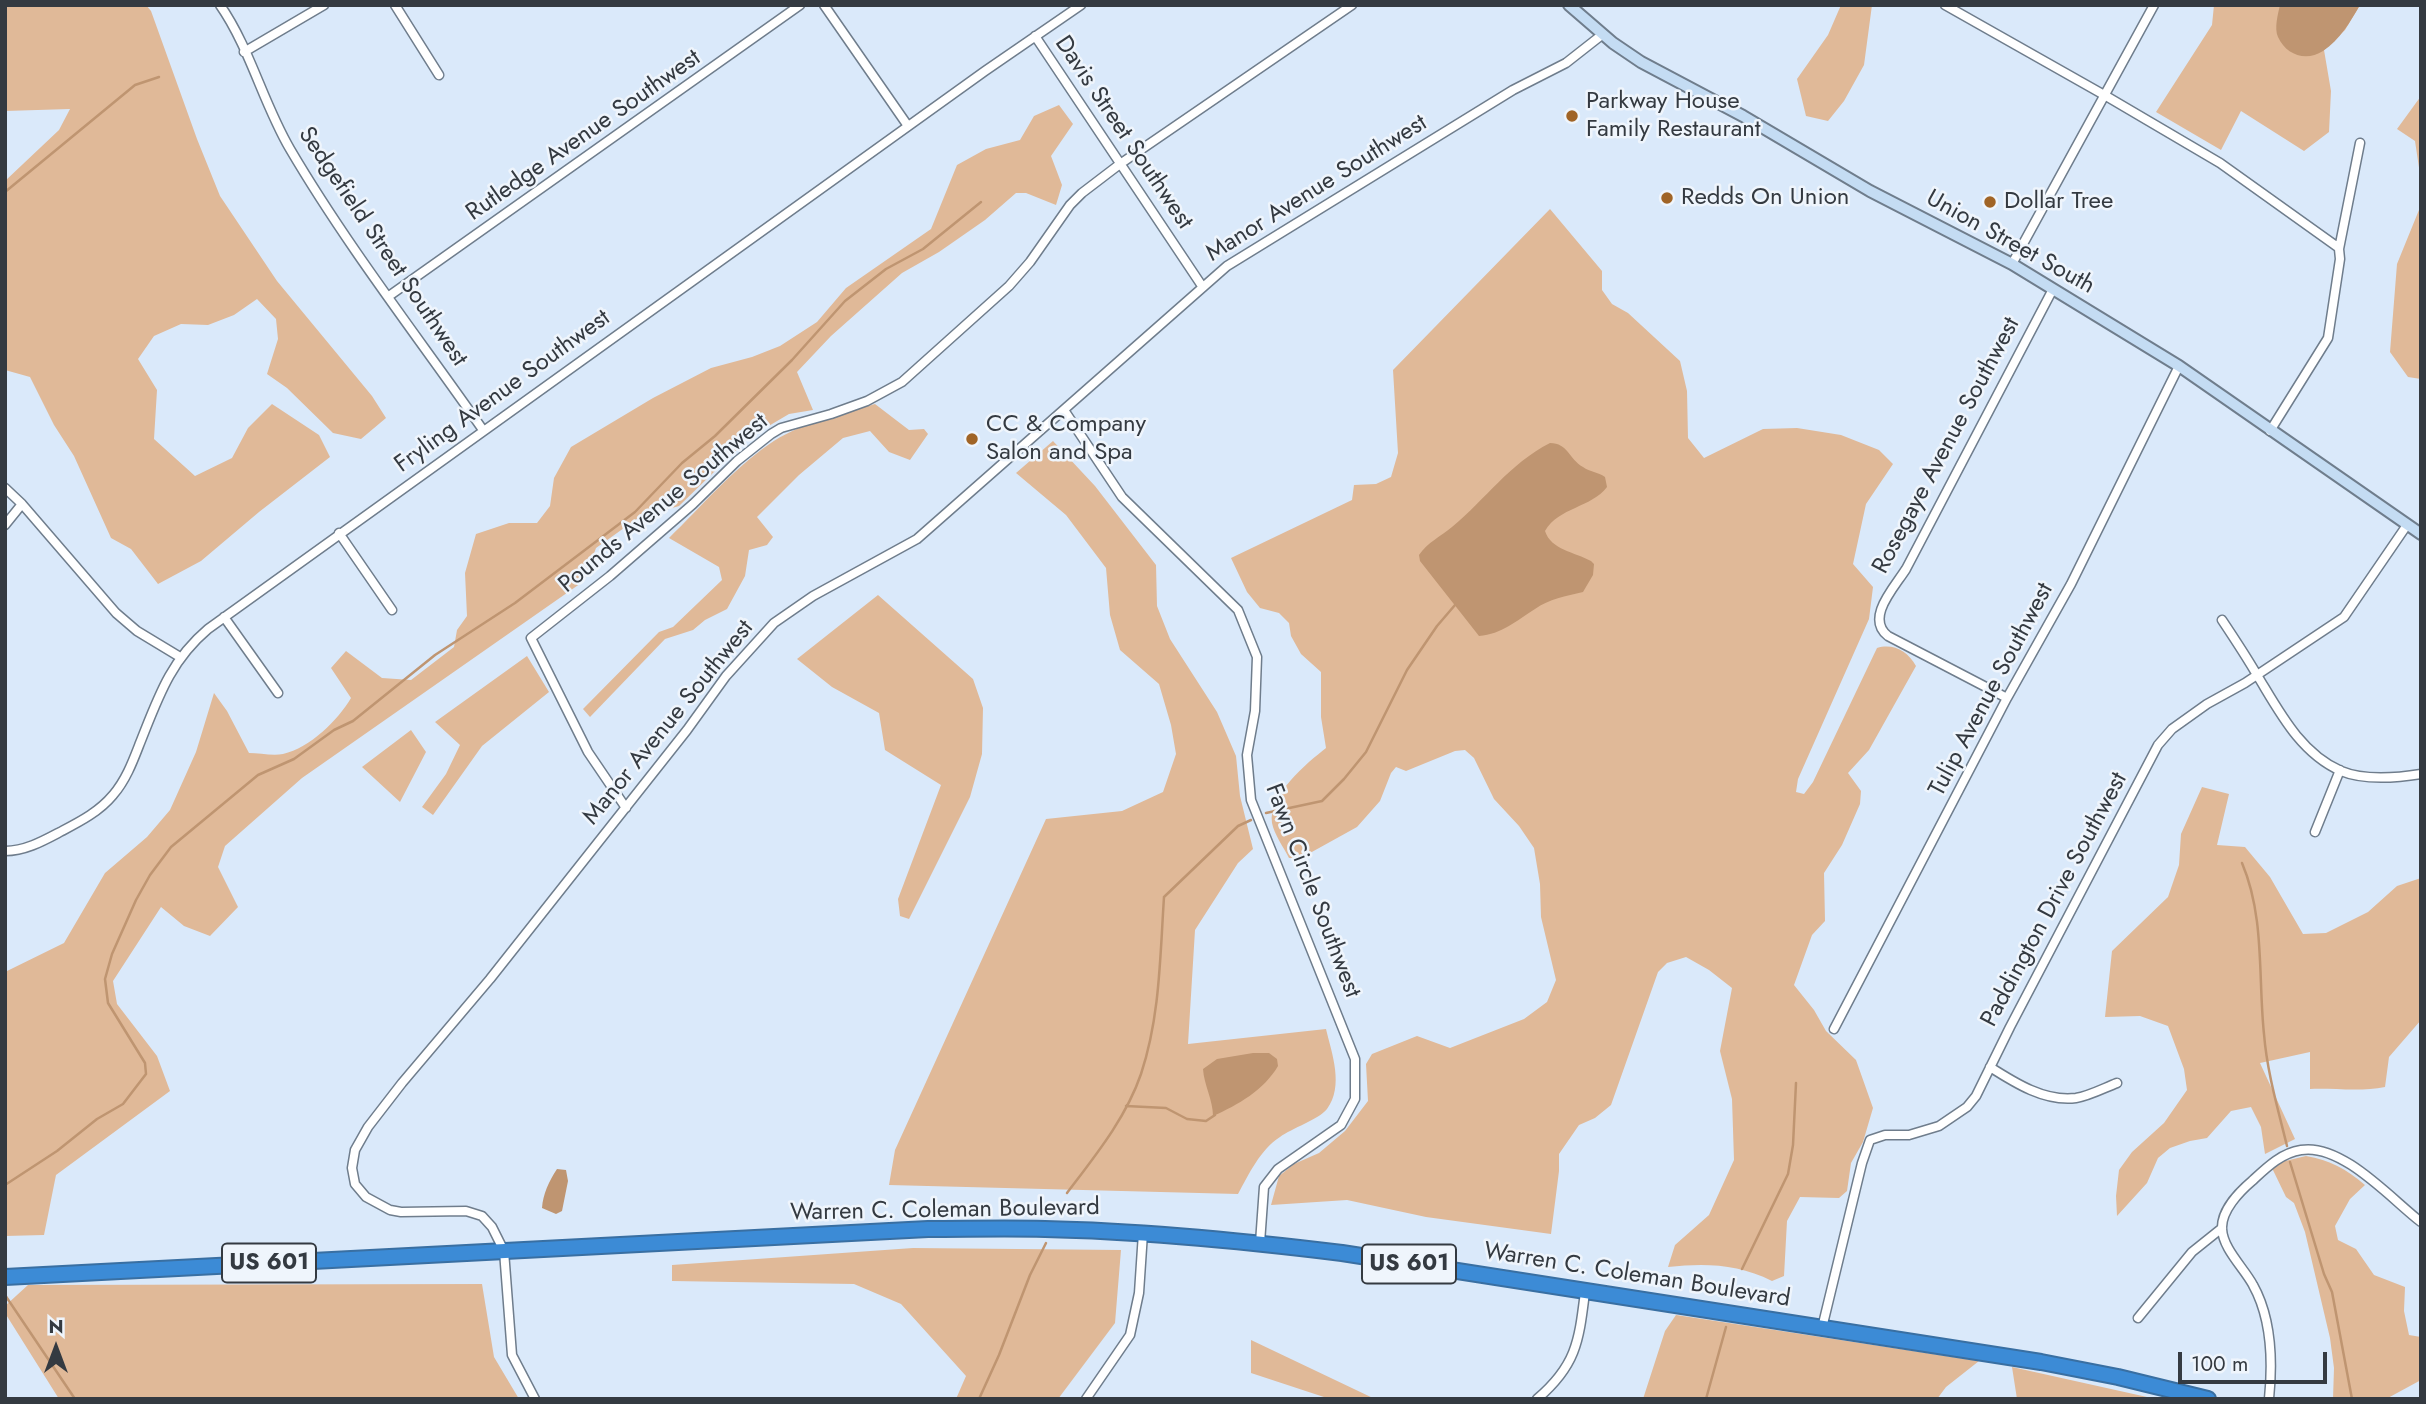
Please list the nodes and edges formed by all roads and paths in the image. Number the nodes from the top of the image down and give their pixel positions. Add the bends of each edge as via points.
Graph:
1 (220, 5) edge
2 (324, 5) edge
3 (395, 5) edge
4 (800, 5) edge
5 (824, 5) edge
6 (1081, 5) edge
7 (1352, 5) edge
8 (1569, 5) edge
9 (1945, 5) edge
10 (2154, 5) edge
11 (1603, 34) junction
12 (1035, 36) junction
13 (244, 52) junction
14 (439, 75) dead end
15 (2106, 96) junction
16 (908, 126) junction
17 (2360, 143) dead end
18 (1119, 164) junction
19 (2339, 248) junction
20 (2012, 264) junction
21 (1202, 286) junction
22 (2053, 289) junction
23 (389, 296) junction
24 (2179, 366) junction
25 (1064, 411) junction
26 (482, 430) junction
27 (2270, 431) junction
28 (5, 488) edge
29 (22, 504) junction
30 (5, 525) edge
31 (2407, 525) junction
32 (339, 533) junction
33 (2421, 534) edge
34 (392, 610) dead end
35 (224, 617) junction
36 (2222, 620) dead end
37 (180, 657) junction
38 (2257, 674) junction
39 (278, 692) dead end
40 (2007, 698) junction
41 (2340, 770) junction
42 (2421, 774) edge
43 (626, 808) junction
44 (2315, 832) dead end
45 (5, 851) edge
46 (1834, 1029) dead end
47 (1990, 1067) junction
48 (2117, 1083) dead end
49 (2421, 1222) edge
50 (2222, 1228) junction
51 (1143, 1233) junction
52 (1260, 1243) junction
53 (504, 1251) junction
54 (5, 1277) edge
55 (1585, 1292) junction
56 (2138, 1318) dead end
57 (1822, 1328) junction
58 (535, 1399) edge
59 (1086, 1399) edge
60 (1537, 1399) edge
61 (2208, 1399) edge
62 (2269, 1399) edge

1 - 13 street, Sedgefield Street Southwest
2 - 13 street
3 - 14 street
4 - 23 street, Rutledge Avenue Southwest
5 - 16 street
6 - 12 street, Fryling Avenue Southwest
7 - 18 street, Pounds Avenue Southwest
8 - 11 main road, Union Street South
9 - 15 street
10 - 15 street
11 - 20 main road, Union Street South via 1641,62 1870,191
11 - 21 street, Manor Avenue Southwest via 1566,63 1513,90 1270,238
12 - 16 street, Fryling Avenue Southwest
12 - 18 street, Davis Street Southwest
13 - 23 street, Sedgefield Street Southwest via 289,147
15 - 19 street via 2220,163
15 - 20 street
16 - 26 street, Fryling Avenue Southwest
17 - 19 street
18 - 21 street, Davis Street Southwest
18 - 43 street, Pounds Avenue Southwest via 1070,205 1009,286 902,382 867,401 771,434 610,576 531,638 583,743
19 - 27 street via 2328,338
20 - 22 main road, Union Street South
21 - 25 street, Manor Avenue Southwest
22 - 24 main road, Union Street South
22 - 40 street, Rosegaye Avenue Southwest via 1879,612 1878,622 1888,636
23 - 26 street, Sedgefield Street Southwest
24 - 27 main road, Union Street South
24 - 40 street, Tulip Avenue Southwest via 2071,584
25 - 43 street, Manor Avenue Southwest via 917,539 813,596 774,623 726,677
25 - 52 street, Fawn Circle Southwest via 1122,497 1238,610 1257,657 1247,755 1251,800 1355,1059 1354,1099 1341,1125 1278,1169 1264,1187
26 - 32 street, Fryling Avenue Southwest
27 - 31 main road, Union Street South
28 - 29 street
29 - 30 street
29 - 37 street via 116,613
31 - 33 main road, Union Street South
31 - 38 street, Paddington Drive Southwest via 2344,617
32 - 34 street
32 - 35 street, Fryling Avenue Southwest
35 - 37 street, Fryling Avenue Southwest
35 - 39 street
36 - 38 street
37 - 45 street, Fryling Avenue Southwest via 165,680 130,768 113,795 80,822 37,844
38 - 41 street via 2295,735
38 - 47 street, Paddington Drive Southwest via 2172,729 2158,745
40 - 46 street, Tulip Avenue Southwest
41 - 42 street via 2397,778
41 - 44 street
43 - 53 street, Manor Avenue Southwest via 368,1127 352,1160 355,1184 382,1207 401,1212 475,1212 492,1227
47 - 48 street via 2017,1084 2062,1099
47 - 57 street, Paddington Drive Southwest via 1972,1101 1954,1117 1909,1135 1870,1140
49 - 50 street via 2350,1163 2311,1149 2275,1160 2229,1207
50 - 56 street via 2192,1252
50 - 62 street via 2263,1308 2271,1356
51 - 52 highway, Warren C. Coleman Boulevard / US 601
51 - 53 highway, Warren C. Coleman Boulevard / US 601 via 928,1229
51 - 59 street via 1139,1293 1130,1335
52 - 55 highway, Warren C. Coleman Boulevard / US 601
53 - 54 highway, Warren C. Coleman Boulevard / US 601
53 - 58 street via 512,1355
55 - 57 highway, Warren C. Coleman Boulevard / US 601
55 - 60 street via 1574,1353 1559,1378
57 - 61 highway, Warren C. Coleman Boulevard / US 601 via 2041,1362

